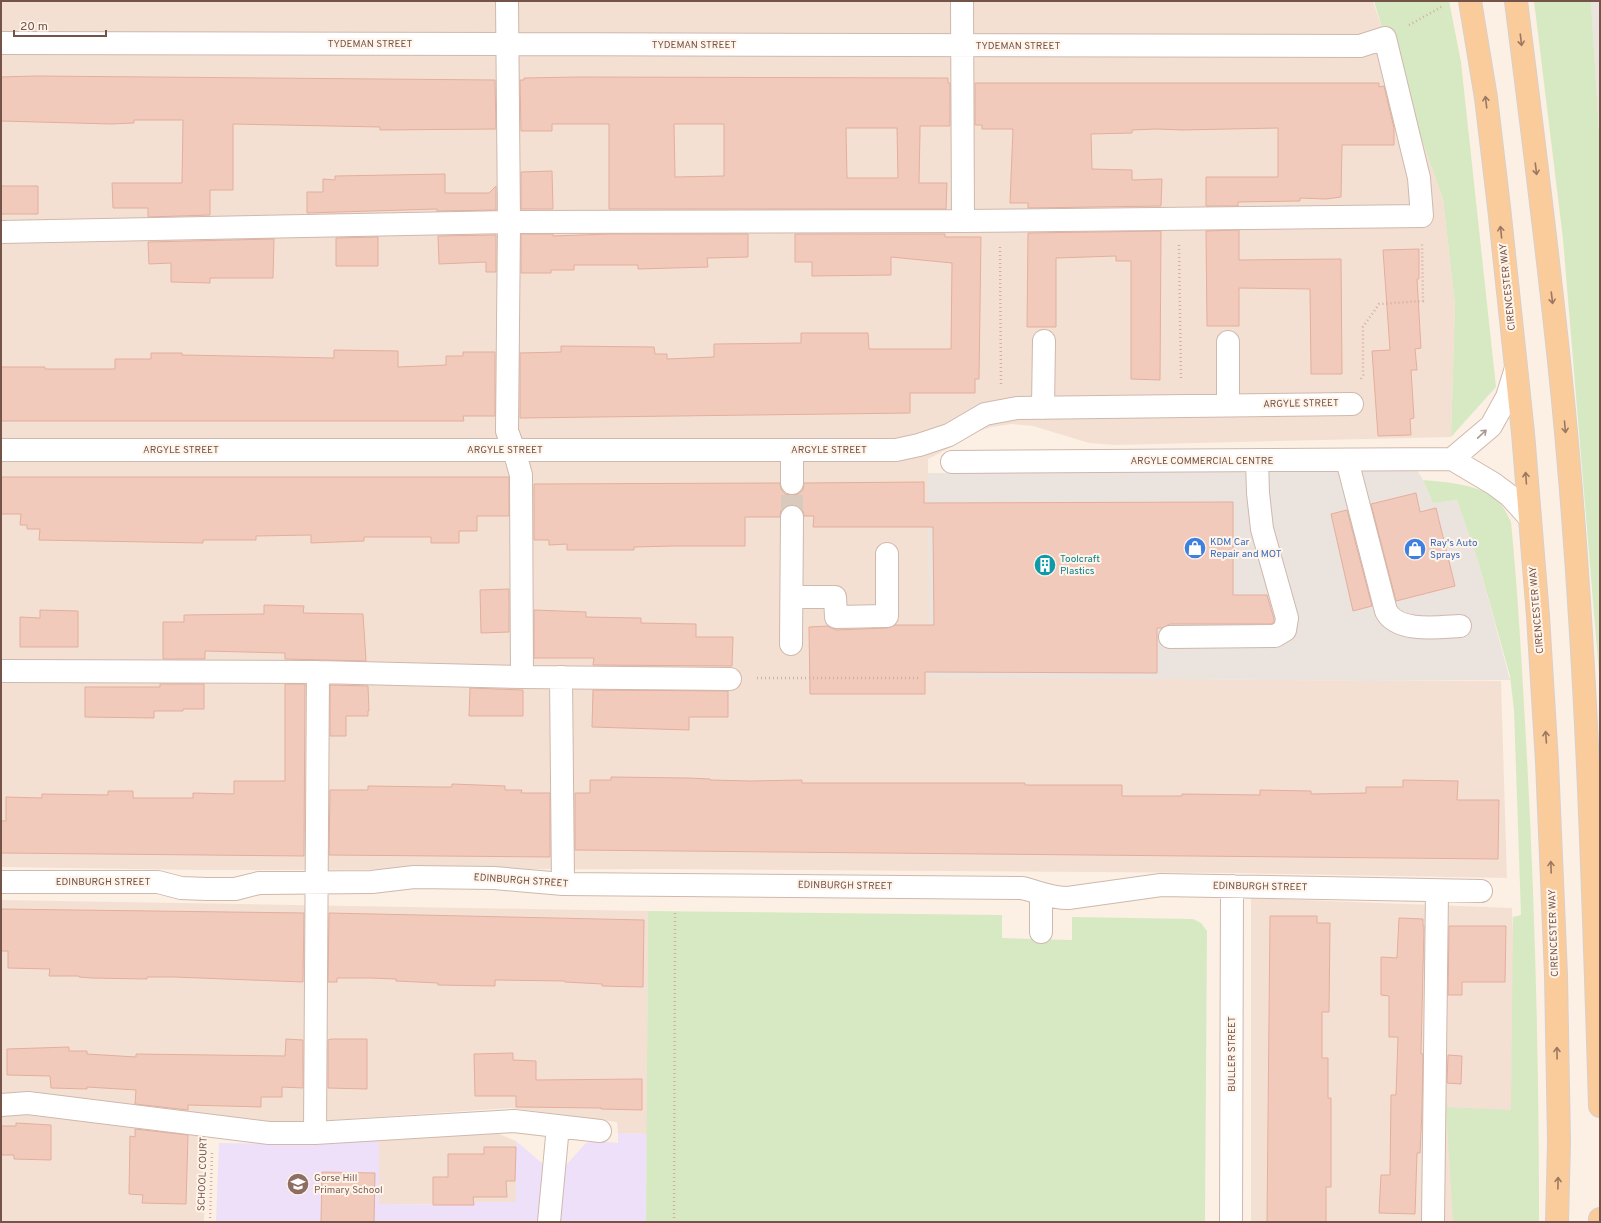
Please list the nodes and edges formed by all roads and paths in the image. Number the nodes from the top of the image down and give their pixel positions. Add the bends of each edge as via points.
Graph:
1 (507, 1) edge
2 (962, 1) edge
3 (1470, 1) edge
4 (1516, 1) edge
5 (1447, 4) dead end
6 (1385, 38) junction
7 (1, 43) edge
8 (506, 45) junction
9 (961, 46) junction
10 (1422, 216) junction
11 (1179, 218) junction
12 (1000, 220) junction
13 (963, 221) junction
14 (509, 222) junction
15 (1, 232) edge
16 (1044, 341) dead end
17 (1228, 342) dead end
18 (1516, 368) junction
19 (1352, 404) joint
20 (1228, 405) junction
21 (1181, 406) junction
22 (1044, 408) junction
23 (1001, 411) junction
24 (1, 450) edge
25 (514, 450) junction
26 (792, 450) junction
27 (1452, 459) junction
28 (1257, 460) junction
29 (1347, 460) junction
30 (952, 462) dead end
31 (792, 483) tunnel mouth
32 (792, 516) tunnel mouth
33 (1529, 517) junction
34 (887, 554) dead end
35 (792, 597) junction
36 (1460, 626) dead end
37 (1170, 637) dead end
38 (791, 644) dead end
39 (1, 671) edge
40 (318, 672) junction
41 (522, 677) junction
42 (561, 677) junction
43 (730, 678) joint
44 (920, 678) dead end
45 (1, 882) edge
46 (316, 882) junction
47 (563, 884) junction
48 (675, 885) junction
49 (1232, 886) junction
50 (1437, 891) junction
51 (1481, 891) dead end
52 (1041, 894) junction
53 (1041, 932) dead end
54 (1, 1105) edge
55 (1600, 1106) edge
56 (213, 1126) junction
57 (558, 1126) junction
58 (600, 1131) dead end
59 (315, 1133) junction
60 (1600, 1219) edge
61 (210, 1222) edge
62 (549, 1222) edge
63 (674, 1222) edge
64 (1231, 1222) edge
65 (1434, 1222) edge
66 (1557, 1222) edge
67 (1600, 1222) edge

1 - 8 street
2 - 9 street
18 -> 3 main road, CIRENCESTER WAY via 1486,98
4 -> 55 main road via 1556,335 1570,481 1584,675
5 - 6 path
6 - 9 street, TYDEMAN STREET via 1360,46
6 - 10 street via 1419,178
7 - 8 street, TYDEMAN STREET
8 - 9 street, TYDEMAN STREET
8 - 14 street
9 - 13 street
10 - 11 street
10 - 19 path, ARGYLE STREET via 1423,301 1378,304 1363,327 1363,375
11 - 12 street
11 - 21 path
12 - 13 street
12 - 23 path
13 - 14 street
14 - 15 street
14 - 25 street via 507,431
16 - 22 street
17 - 20 street
27 -> 18 street via 1491,426 1507,397
33 -> 18 main road, CIRENCESTER WAY
19 - 20 street, ARGYLE STREET
20 - 21 street, ARGYLE STREET
21 - 22 street, ARGYLE STREET
22 - 23 street, ARGYLE STREET
23 - 26 street, ARGYLE STREET via 985,414 949,435 896,450
24 - 25 street, ARGYLE STREET
25 - 26 street, ARGYLE STREET
25 - 41 street via 521,475
26 - 31 street
27 - 29 street, ARGYLE COMMERCIAL CENTRE
27 - 33 street via 1510,496
28 - 29 street, ARGYLE COMMERCIAL CENTRE
28 - 30 street, ARGYLE COMMERCIAL CENTRE
28 - 37 street via 1262,529 1287,618 1285,630 1275,636
29 - 36 street via 1389,617 1404,625 1415,627
32 - 35 street
66 -> 33 main road, CIRENCESTER WAY via 1559,1142 1556,975 1547,762
34 - 35 street via 887,616 836,617 835,597
35 - 38 street
39 - 40 street
40 - 41 street
40 - 46 street
41 - 42 street
42 - 43 street
42 - 47 street
43 - 44 path
45 - 46 street, EDINBURGH STREET via 158,882 181,888 207,889 235,889 259,883
46 - 47 street, EDINBURGH STREET via 372,882 414,877 494,878
46 - 59 street
47 - 48 street, EDINBURGH STREET
48 - 52 street, EDINBURGH STREET via 1022,888
48 - 63 path
49 - 50 street, EDINBURGH STREET
49 - 52 street, EDINBURGH STREET via 1161,885 1068,898
49 - 64 street, BULLER STREET
50 - 51 street, EDINBURGH STREET
50 - 65 street
52 - 53 street
54 - 56 street via 28,1103
56 - 59 street via 269,1133
56 - 61 path, SCHOOL COURT
57 - 58 street
57 - 59 street via 514,1121
57 - 62 street
60 - 67 main road

